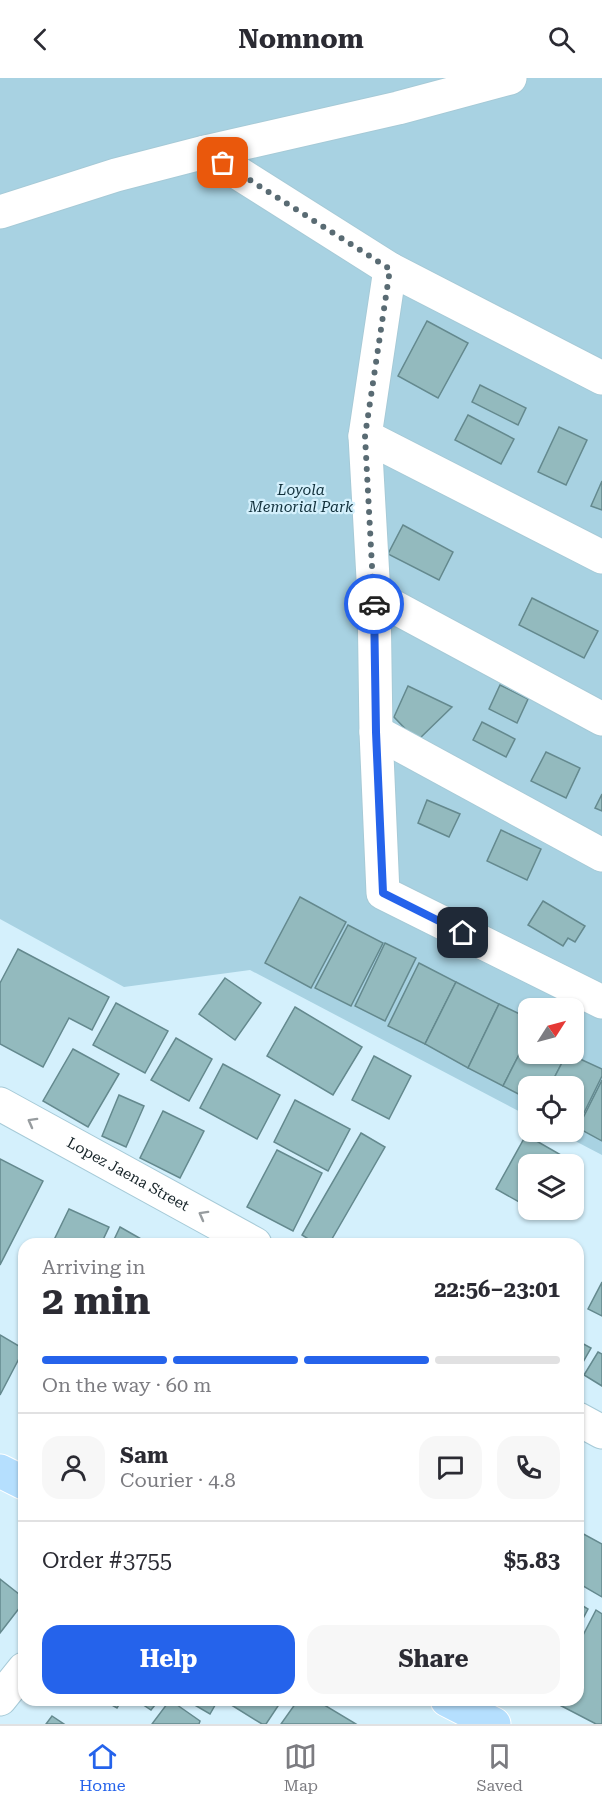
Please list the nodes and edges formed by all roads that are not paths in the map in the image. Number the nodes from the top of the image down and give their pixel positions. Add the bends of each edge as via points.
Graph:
1 (510, 78) edge
2 (205, 152) junction
3 (0, 212) edge
4 (390, 269) junction
5 (602, 378) edge
6 (365, 436) junction
7 (602, 557) edge
8 (374, 596) junction
9 (602, 719) edge
10 (376, 732) junction
11 (602, 855) edge
12 (602, 1002) edge
13 (0, 1104) edge
14 (244, 1238) edge
15 (584, 1422) edge
16 (602, 1432) edge
17 (0, 1471) edge
18 (18, 1480) edge
19 (18, 1676) edge
20 (0, 1699) edge
21 (459, 1706) edge
22 (494, 1724) edge

1 - 2 street
2 - 3 street
2 - 4 street
4 - 5 street
4 - 6 street
6 - 7 street
6 - 8 street
8 - 9 street
8 - 10 street
10 - 11 street
10 - 12 street via 383,893
14 -> 13 street, Lopez Jaena Street
15 - 16 street
17 - 18 main road
19 - 20 street
21 - 22 main road

